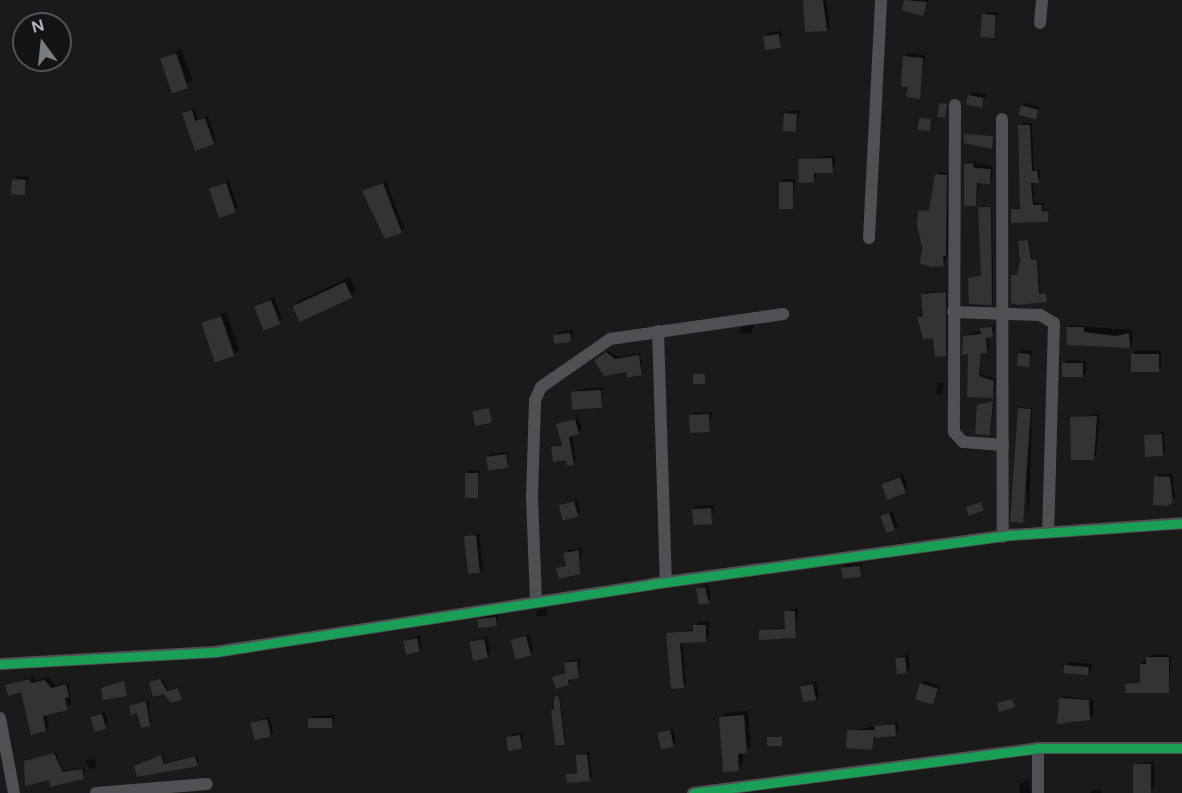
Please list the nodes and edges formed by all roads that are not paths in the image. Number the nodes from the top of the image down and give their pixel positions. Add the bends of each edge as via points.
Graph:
1 (881, 0) edge
2 (1042, 0) edge
3 (1040, 23) dead end
4 (955, 105) dead end
5 (1002, 119) dead end
6 (869, 238) dead end
7 (953, 312) junction
8 (783, 314) dead end
9 (1003, 314) junction
10 (658, 331) junction
11 (1003, 445) junction
12 (1182, 523) edge
13 (1048, 532) junction
14 (1003, 537) junction
15 (666, 582) junction
16 (536, 601) junction
17 (0, 664) edge
18 (0, 718) edge
19 (1038, 748) junction
20 (1182, 748) edge
21 (207, 784) dead end
22 (14, 793) edge
23 (96, 793) edge
24 (693, 793) edge
25 (1038, 793) edge

1 - 6 street
2 - 3 street
4 - 7 street
5 - 9 street
7 - 9 street
7 - 11 street via 954,432 963,442
8 - 10 street
9 - 11 street
9 - 13 street via 1040,315 1054,323
10 - 15 street
10 - 16 street via 610,339 559,371 541,387 535,400 532,497
11 - 14 street
12 - 13 street
13 - 14 street
14 - 15 street
15 - 16 street
16 - 17 street via 214,651
18 - 22 street
19 - 20 street
19 - 24 street
19 - 25 street
21 - 23 street

